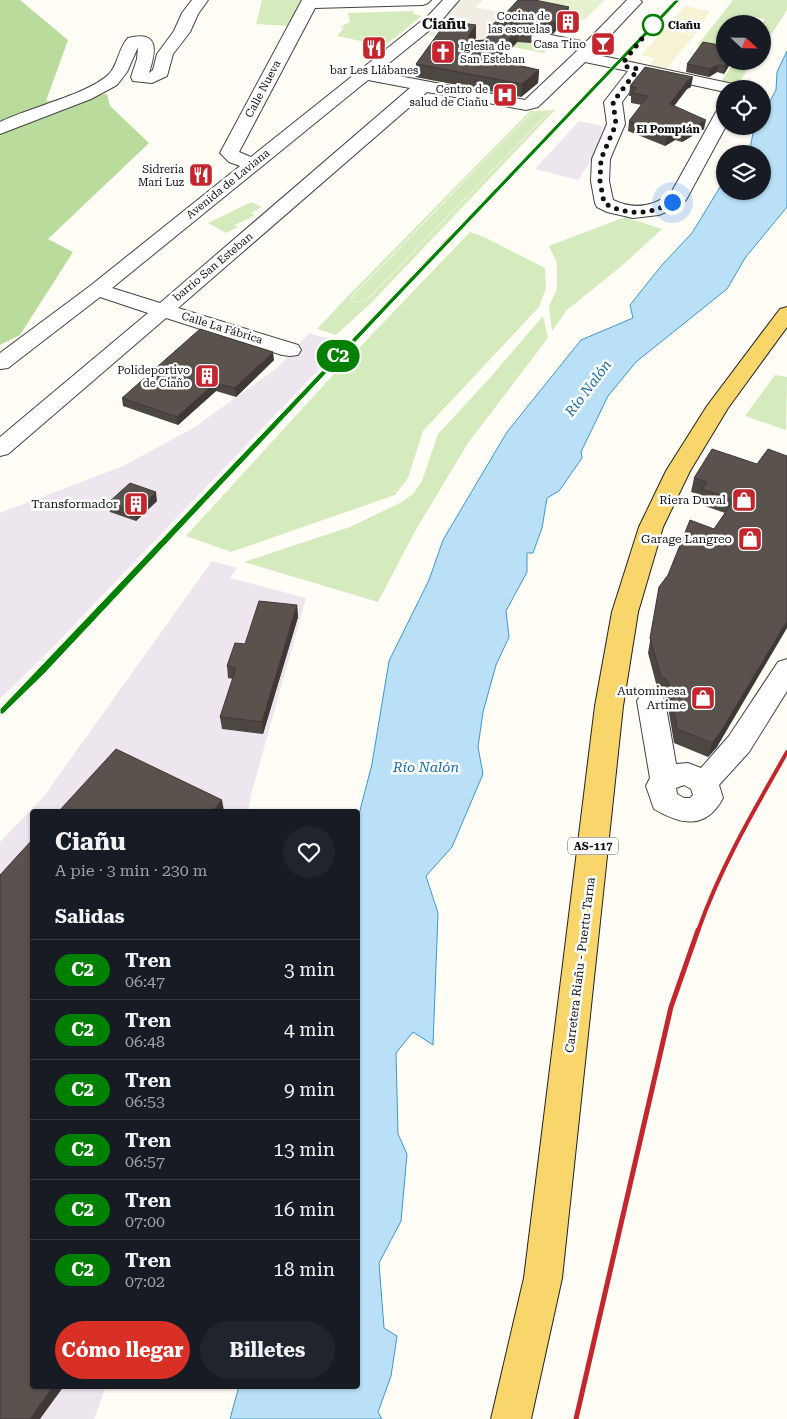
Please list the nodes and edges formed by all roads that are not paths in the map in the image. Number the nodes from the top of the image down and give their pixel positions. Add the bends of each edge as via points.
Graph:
1 (200, 0) edge
2 (311, 0) edge
3 (423, 0) edge
4 (452, 0) edge
5 (637, 1) edge
6 (494, 28) edge
7 (636, 48) dead end
8 (586, 52) junction
9 (631, 68) junction
10 (365, 75) junction
11 (424, 85) junction
12 (716, 86) edge
13 (716, 128) edge
14 (0, 129) edge
15 (254, 164) junction
16 (97, 290) junction
17 (162, 310) junction
18 (787, 313) edge
19 (290, 350) dead end
20 (0, 363) edge
21 (0, 448) edge
22 (787, 669) edge
23 (651, 701) dead end
24 (512, 1419) edge

1 - 14 street via 165,54 162,72 156,76 139,77 146,58 146,43 134,41 113,80
2 - 3 street via 327,4
2 - 15 street, Calle Nueva via 229,153
4 - 10 street, Avenida de Laviana via 435,18
5 - 8 street
6 - 8 street
7 - 9 street via 625,60
8 - 9 street
8 - 11 street via 526,105
9 - 12 street
9 - 13 street via 613,102 616,124 601,159 604,203 626,212 664,208 679,196
10 - 11 street
10 - 15 street, Avenida de Laviana
11 - 17 street, barrio San Esteban
15 - 16 street, Avenida de Laviana
16 - 17 street, Calle La Fábrica
16 - 20 street, Avenida de Laviana
17 - 19 street, Calle La Fábrica
17 - 21 street, barrio San Esteban
18 - 24 main road, Carretera Riañu - Puertu Tarna / AS-117 via 718,406 678,471 651,526 625,612 609,706 543,1278
22 - 23 street via 739,744 679,773

